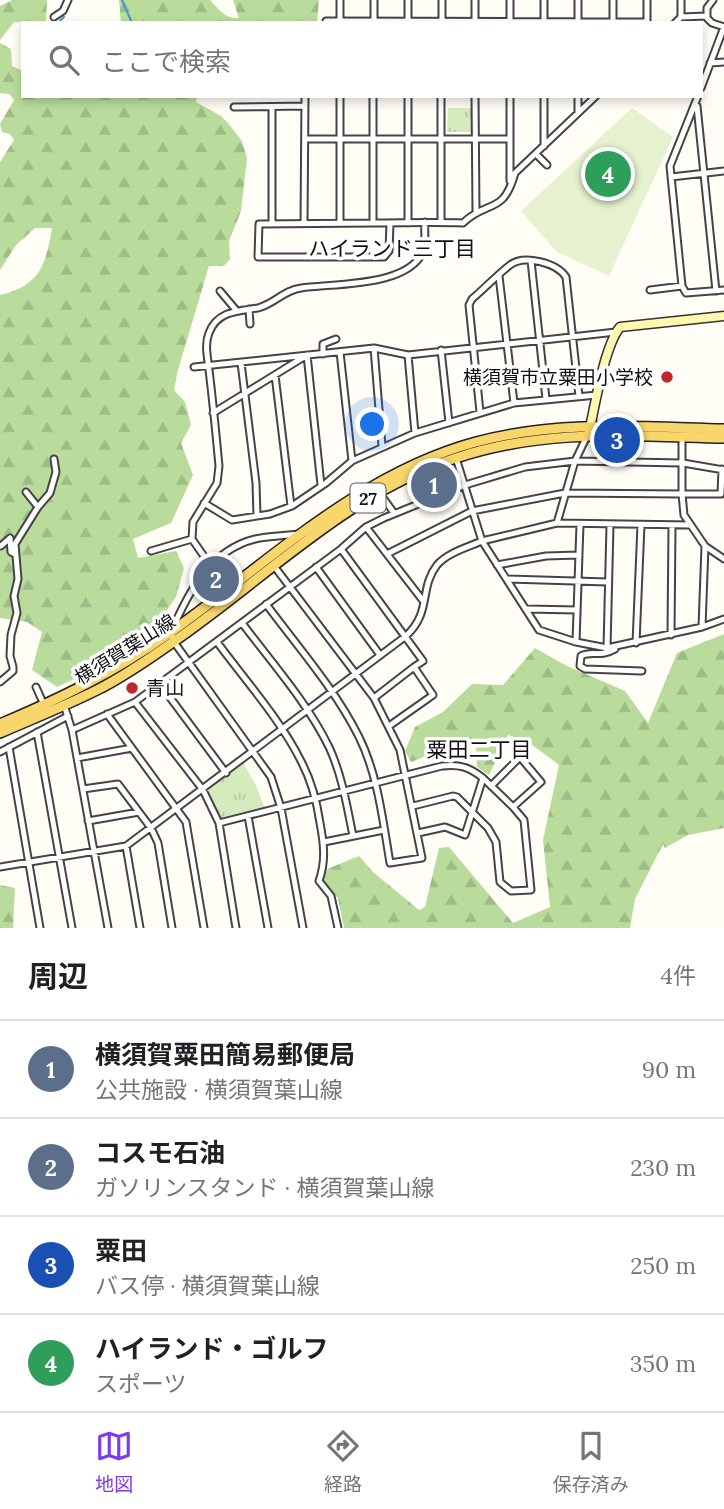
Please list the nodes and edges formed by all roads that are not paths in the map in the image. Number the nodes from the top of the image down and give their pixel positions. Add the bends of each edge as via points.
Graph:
1 (68, 0) edge
2 (340, 0) edge
3 (374, 0) edge
4 (408, 0) edge
5 (442, 0) edge
6 (475, 0) edge
7 (510, 0) edge
8 (544, 0) edge
9 (579, 0) edge
10 (613, 0) edge
11 (647, 0) edge
12 (681, 0) edge
13 (713, 0) edge
14 (707, 16) junction
15 (54, 17) dead end
16 (681, 17) junction
17 (340, 21) edge
18 (374, 21) edge
19 (408, 21) edge
20 (442, 21) edge
21 (475, 21) edge
22 (510, 21) edge
23 (544, 21) edge
24 (578, 21) edge
25 (613, 21) edge
26 (647, 21) edge
27 (677, 21) edge
28 (724, 27) edge
29 (724, 62) edge
30 (710, 63) junction
31 (703, 82) edge
32 (304, 98) edge
33 (340, 98) edge
34 (373, 98) edge
35 (408, 98) edge
36 (441, 98) edge
37 (475, 98) edge
38 (510, 98) edge
39 (544, 98) edge
40 (578, 98) edge
41 (594, 98) edge
42 (697, 99) edge
43 (305, 106) junction
44 (234, 107) dead end
45 (272, 107) junction
46 (578, 113) junction
47 (305, 139) junction
48 (340, 139) junction
49 (373, 139) junction
50 (408, 139) junction
51 (441, 139) junction
52 (475, 139) junction
53 (510, 139) junction
54 (544, 146) junction
55 (536, 154) junction
56 (547, 166) dead end
57 (724, 171) edge
58 (704, 173) junction
59 (671, 177) junction
60 (510, 190) junction
61 (476, 211) junction
62 (425, 222) junction
63 (441, 222) junction
64 (272, 223) junction
65 (304, 223) junction
66 (340, 223) junction
67 (373, 223) junction
68 (390, 223) junction
69 (408, 223) junction
70 (531, 261) junction
71 (499, 276) junction
72 (682, 286) junction
73 (650, 290) dead end
74 (724, 290) edge
75 (220, 291) dead end
76 (716, 291) junction
77 (248, 309) junction
78 (236, 310) junction
79 (724, 316) edge
80 (250, 324) dead end
81 (616, 332) junction
82 (573, 337) junction
83 (336, 339) dead end
84 (539, 340) junction
85 (506, 343) junction
86 (474, 346) junction
87 (374, 348) junction
88 (441, 351) junction
89 (340, 352) junction
90 (323, 354) junction
91 (307, 355) junction
92 (408, 355) junction
93 (241, 363) junction
94 (209, 365) junction
95 (194, 367) dead end
96 (275, 375) junction
97 (245, 394) junction
98 (597, 395) junction
99 (579, 396) junction
100 (546, 399) junction
101 (514, 403) junction
102 (480, 412) junction
103 (213, 413) junction
104 (449, 423) junction
105 (724, 429) edge
106 (589, 430) junction
107 (415, 433) junction
108 (682, 437) junction
109 (724, 438) edge
110 (382, 446) junction
111 (456, 458) junction
112 (54, 459) dead end
113 (352, 461) junction
114 (575, 461) junction
115 (682, 463) junction
116 (723, 469) edge
117 (321, 485) junction
118 (465, 485) junction
119 (378, 491) junction
120 (26, 492) dead end
121 (565, 493) junction
122 (682, 494) junction
123 (204, 503) junction
124 (291, 506) junction
125 (38, 507) junction
126 (472, 511) junction
127 (394, 513) junction
128 (257, 516) junction
129 (557, 523) junction
130 (579, 524) junction
131 (610, 525) junction
132 (641, 525) junction
133 (690, 525) junction
134 (673, 526) junction
135 (366, 527) junction
136 (304, 533) junction
137 (192, 539) junction
138 (482, 541) junction
139 (1, 546) edge
140 (705, 546) junction
141 (341, 549) junction
142 (151, 551) dead end
143 (15, 554) junction
144 (387, 554) junction
145 (578, 555) junction
146 (724, 559) edge
147 (210, 565) junction
148 (497, 565) junction
149 (274, 566) junction
150 (316, 567) junction
151 (507, 579) junction
152 (577, 581) junction
153 (608, 582) junction
154 (289, 587) junction
155 (425, 603) junction
156 (266, 604) junction
157 (527, 610) junction
158 (577, 610) junction
159 (724, 619) edge
160 (242, 623) junction
161 (702, 627) junction
162 (671, 635) junction
163 (406, 636) junction
164 (172, 637) junction
165 (217, 642) junction
166 (576, 642) junction
167 (636, 643) junction
168 (621, 646) junction
169 (607, 648) junction
170 (380, 655) junction
171 (189, 663) junction
172 (414, 667) junction
173 (642, 671) dead end
174 (356, 674) junction
175 (0, 680) edge
176 (160, 684) junction
177 (36, 687) dead end
178 (332, 692) junction
179 (374, 698) junction
180 (135, 702) junction
181 (44, 705) junction
182 (64, 705) junction
183 (307, 710) junction
184 (107, 714) junction
185 (68, 716) junction
186 (0, 724) edge
187 (389, 726) junction
188 (72, 730) junction
189 (282, 730) junction
190 (37, 732) junction
191 (0, 733) edge
192 (9, 747) junction
193 (132, 748) junction
194 (254, 751) junction
195 (0, 752) edge
196 (77, 758) junction
197 (226, 773) junction
198 (407, 775) junction
199 (483, 778) junction
200 (375, 783) junction
201 (491, 786) junction
202 (83, 789) junction
203 (203, 790) junction
204 (344, 791) junction
205 (316, 799) junction
206 (413, 806) junction
207 (513, 807) junction
208 (281, 808) junction
209 (177, 810) junction
210 (139, 812) junction
211 (473, 812) junction
212 (248, 816) junction
213 (88, 821) junction
214 (219, 823) junction
215 (152, 828) junction
216 (384, 830) junction
217 (418, 833) junction
218 (353, 836) junction
219 (324, 842) junction
220 (126, 846) junction
221 (94, 851) junction
222 (60, 857) junction
223 (28, 863) junction
224 (0, 867) edge
225 (40, 928) edge
226 (72, 928) edge
227 (108, 928) edge
228 (140, 928) edge
229 (172, 928) edge
230 (204, 928) edge
231 (236, 928) edge
232 (268, 928) edge
233 (303, 928) edge
234 (338, 928) edge

1 - 15 street
2 - 17 street
3 - 18 street
4 - 19 street
5 - 20 street
6 - 21 street
7 - 22 street
8 - 23 street
9 - 24 street
10 - 25 street
11 - 26 street
12 - 16 street
13 - 14 street
14 - 16 street
14 - 28 street
16 - 27 street
28 - 30 street
29 - 30 street
30 - 31 street
32 - 43 street
33 - 48 street
34 - 49 street
35 - 50 street
36 - 51 street
37 - 52 street
38 - 53 street
39 - 54 street
40 - 46 street
41 - 46 street
42 - 58 street
42 - 59 street via 670,166
43 - 45 street
43 - 47 street
44 - 45 street
45 - 64 street
46 - 54 street
47 - 48 street
47 - 65 street
48 - 49 street
48 - 66 street
49 - 50 street
49 - 67 street
50 - 51 street
50 - 69 street
51 - 52 street
51 - 63 street
52 - 53 street
52 - 61 street
53 - 60 street
54 - 55 street
55 - 56 street
55 - 60 street via 515,173
57 - 58 street
58 - 59 street
58 - 76 street
59 - 72 street
60 - 61 street via 502,201
61 - 63 street via 463,223
62 - 63 street
62 - 69 street
62 - 77 street via 424,250 413,264 397,272 376,281 298,288
64 - 65 street
64 - 68 street via 258,224 258,257 384,257 390,251
65 - 66 street
66 - 67 street
67 - 68 street
68 - 69 street
70 - 71 street via 512,263
70 - 82 street via 561,269 566,277
70 - 84 street
71 - 85 street
71 - 86 street via 469,305
72 - 73 street
72 - 76 street via 686,293
74 - 76 street
75 - 78 street
77 - 78 street
77 - 80 street
78 - 94 street via 218,318 209,330
79 - 81 street via 620,327
81 - 82 street
81 - 98 street
82 - 84 street
82 - 99 street
83 - 90 street via 323,344
84 - 85 street
84 - 100 street
85 - 86 street
85 - 101 street
86 - 88 street
86 - 102 street
87 - 89 street
87 - 92 street
87 - 110 street
88 - 92 street
88 - 104 street
89 - 90 street
89 - 113 street
90 - 91 street
91 - 93 street
91 - 96 street
91 - 117 street
92 - 107 street
93 - 94 street
93 - 97 street
94 - 95 street
94 - 103 street
96 - 97 street
96 - 124 street
97 - 103 street
97 - 128 street
98 - 99 street
98 - 106 street
99 - 100 street
100 - 101 street
101 - 102 street
102 - 104 street
103 - 123 street via 219,466 217,483
104 - 107 street
105 - 106 main road, 横須賀葉山線 / 27
106 - 108 main road, 横須賀葉山線 / 27
106 - 111 main road, 横須賀葉山線 / 27
106 - 114 street
106 - 136 main road, 横須賀葉山線 / 27 via 503,435 455,449 381,481
107 - 110 street
108 - 109 main road, 横須賀葉山線 / 27
108 - 115 street
110 - 113 street
111 - 118 street
111 - 119 main road, 横須賀葉山線 / 27
112 - 125 street via 55,484
113 - 117 street
114 - 115 street
114 - 118 street via 525,467
114 - 121 street
115 - 116 street
115 - 122 street
116 - 122 street via 721,495
117 - 124 street
118 - 126 street
118 - 127 street
119 - 127 street
119 - 149 main road, 横須賀葉山線 / 27
120 - 125 street
121 - 122 street
121 - 126 street
121 - 129 street
122 - 133 street
123 - 128 street via 232,520
123 - 137 street
124 - 128 street
125 - 143 street via 15,544
126 - 138 street
126 - 144 street
127 - 135 street
129 - 130 street
129 - 138 street
130 - 131 street
130 - 145 street
131 - 132 street
131 - 153 street
132 - 134 street
132 - 167 street
133 - 134 street
133 - 140 street
134 - 162 street
135 - 141 street
135 - 144 street
136 - 147 street via 254,539
136 - 164 main road, 横須賀葉山線 / 27
137 - 142 street
137 - 147 street
138 - 148 street
138 - 155 street via 439,563 431,574
139 - 143 street via 10,538
140 - 146 street
140 - 161 street
141 - 150 street
141 - 163 street
143 - 175 street via 13,671
144 - 155 street
145 - 148 street
145 - 152 street
147 - 164 street via 184,603
148 - 151 street
149 - 154 street
149 - 164 main road, 横須賀葉山線 / 27
150 - 154 street
150 - 170 street
151 - 152 street
151 - 157 street
152 - 153 street
152 - 158 street
153 - 169 street
154 - 156 street
154 - 174 street
155 - 163 street via 420,619
156 - 160 street
156 - 178 street
157 - 158 street
157 - 166 street via 539,631
158 - 166 street
159 - 161 street
160 - 165 street
160 - 183 street
161 - 162 street
162 - 167 street
163 - 170 street
163 - 172 street via 423,661
164 - 171 street
164 - 181 main road, 横須賀葉山線 / 27
164 - 182 main road, 横須賀葉山線 / 27 via 99,689
165 - 171 street
165 - 189 street
166 - 169 street
167 - 168 street
168 - 169 street
168 - 173 street via 603,655 581,656 580,666
170 - 174 street
171 - 176 street
171 - 194 street
172 - 179 street
172 - 187 street via 433,695
174 - 178 street
174 - 179 street
176 - 180 street
176 - 197 street
177 - 181 street
178 - 183 street
178 - 200 street via 360,739
179 - 187 street
180 - 184 street
180 - 203 street
181 - 186 main road, 横須賀葉山線 / 27
182 - 185 street
182 - 191 main road, 横須賀葉山線 / 27
183 - 189 street
183 - 204 street via 329,748
184 - 188 street
184 - 193 street
185 - 188 street
185 - 190 street
187 - 198 street
188 - 196 street
189 - 194 street
189 - 205 street via 302,762
190 - 192 street
190 - 222 street
192 - 195 street
192 - 223 street
193 - 196 street
193 - 209 street
194 - 197 street
194 - 208 street via 271,777
196 - 202 street
197 - 203 street
198 - 199 street via 459,764
198 - 200 street
198 - 206 street
199 - 201 street
199 - 211 street
200 - 204 street
200 - 216 street
201 - 207 street
201 - 207 street via 520,757 541,782
202 - 210 street via 118,784
202 - 213 street
203 - 209 street
203 - 214 street
204 - 205 street
204 - 218 street
205 - 208 street
205 - 219 street
206 - 211 street via 453,796
206 - 217 street
207 - 211 street via 524,820 531,890 511,891 500,883 496,842
208 - 212 street
208 - 233 street
209 - 215 street
209 - 230 street via 186,822
210 - 213 street
210 - 215 street
211 - 217 street via 465,835 445,827
212 - 214 street
212 - 232 street
213 - 221 street
214 - 231 street
215 - 220 street
215 - 229 street
216 - 217 street via 390,863 422,858
216 - 218 street
218 - 219 street
219 - 234 street via 325,863 319,881 331,896
220 - 221 street
220 - 228 street
221 - 222 street
221 - 227 street
222 - 223 street
222 - 226 street
223 - 224 street
223 - 225 street

